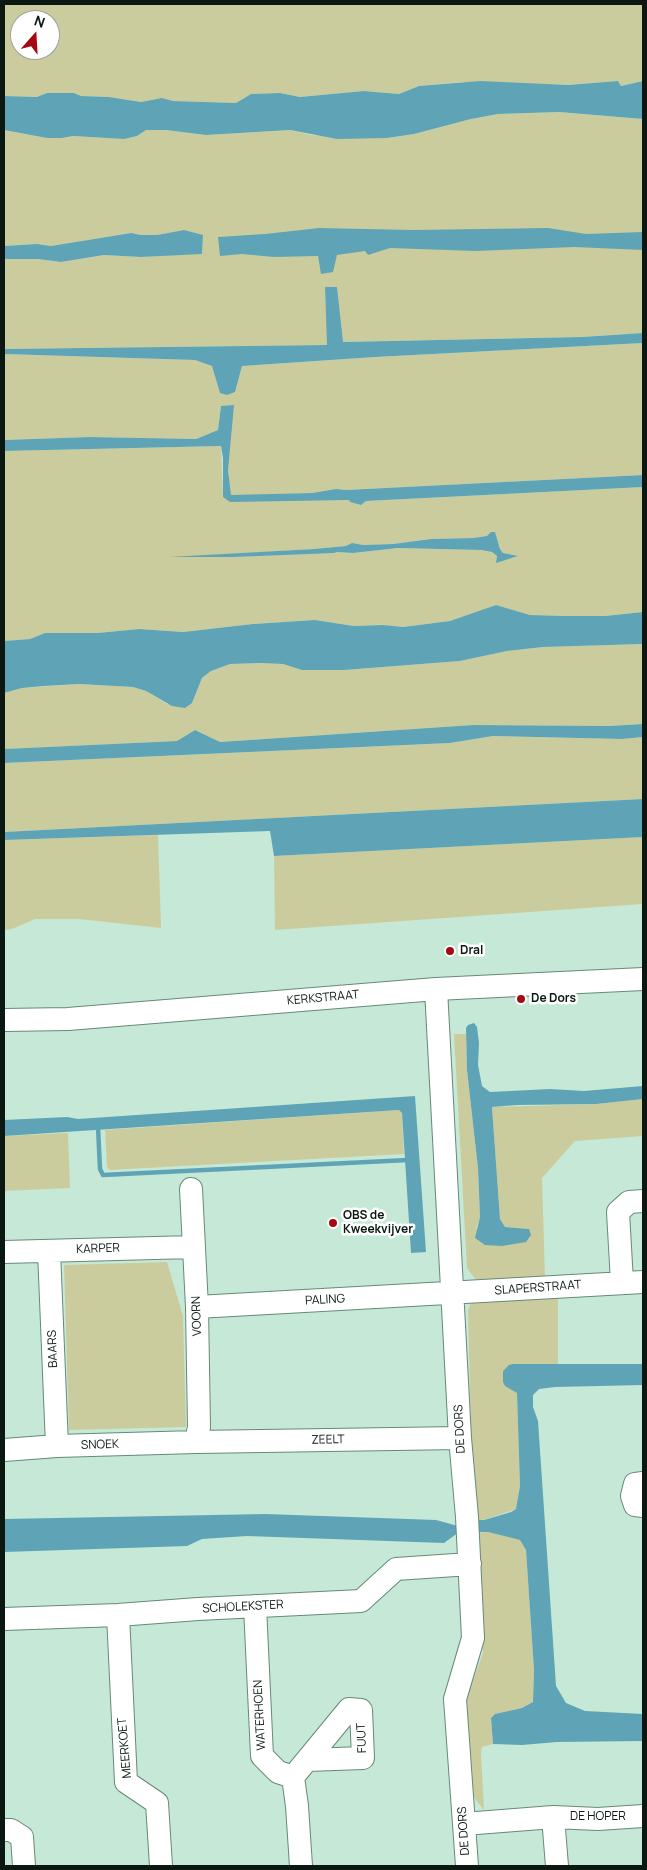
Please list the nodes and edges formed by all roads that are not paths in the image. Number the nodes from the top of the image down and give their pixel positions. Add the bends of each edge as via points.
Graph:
1 (643, 979) edge
2 (436, 989) junction
3 (4, 1020) edge
4 (191, 1189) dead end
5 (643, 1201) edge
6 (193, 1247) junction
7 (49, 1251) junction
8 (4, 1252) edge
9 (633, 1282) edge
10 (453, 1293) junction
11 (197, 1307) junction
12 (460, 1438) junction
13 (196, 1442) junction
14 (57, 1446) junction
15 (4, 1450) edge
16 (470, 1564) junction
17 (255, 1606) junction
18 (118, 1615) junction
19 (4, 1618) edge
20 (643, 1816) edge
21 (553, 1817) junction
22 (464, 1824) junction
23 (13, 1834) edge
24 (24, 1866) edge
25 (161, 1866) edge
26 (301, 1866) edge
27 (467, 1866) edge
28 (557, 1866) edge

1 - 2 street, KERKSTRAAT
2 - 3 street, KERKSTRAAT via 68,1019
2 - 10 street, DE DORS
4 - 6 street, VOORN
5 - 9 street, SLAPERSTRAAT via 628,1202 618,1212
6 - 7 street, KARPER
6 - 11 street, VOORN
7 - 8 street, KARPER
7 - 14 street, BAARS
9 - 10 street, SLAPERSTRAAT
10 - 11 street, PALING
10 - 12 street, DE DORS
11 - 13 street, VOORN via 199,1426
12 - 13 street, ZEELT
12 - 16 street, DE DORS
13 - 14 street, SNOEK
14 - 15 street, SNOEK
16 - 17 street, SCHOLEKSTER via 396,1569 361,1601
16 - 22 street, DE DORS via 473,1638 455,1699
17 - 18 street, SCHOLEKSTER
17 - 26 street, WATERHOEN via 262,1756 278,1772 300,1768 297,1806
18 - 19 street, SCHOLEKSTER
18 - 25 street, MEERKOET via 126,1782 157,1803
20 - 21 street, DE HOPER
21 - 22 street, DE HOPER
21 - 28 street, DE HOPER
22 - 27 street, DE DORS
23 - 24 street

